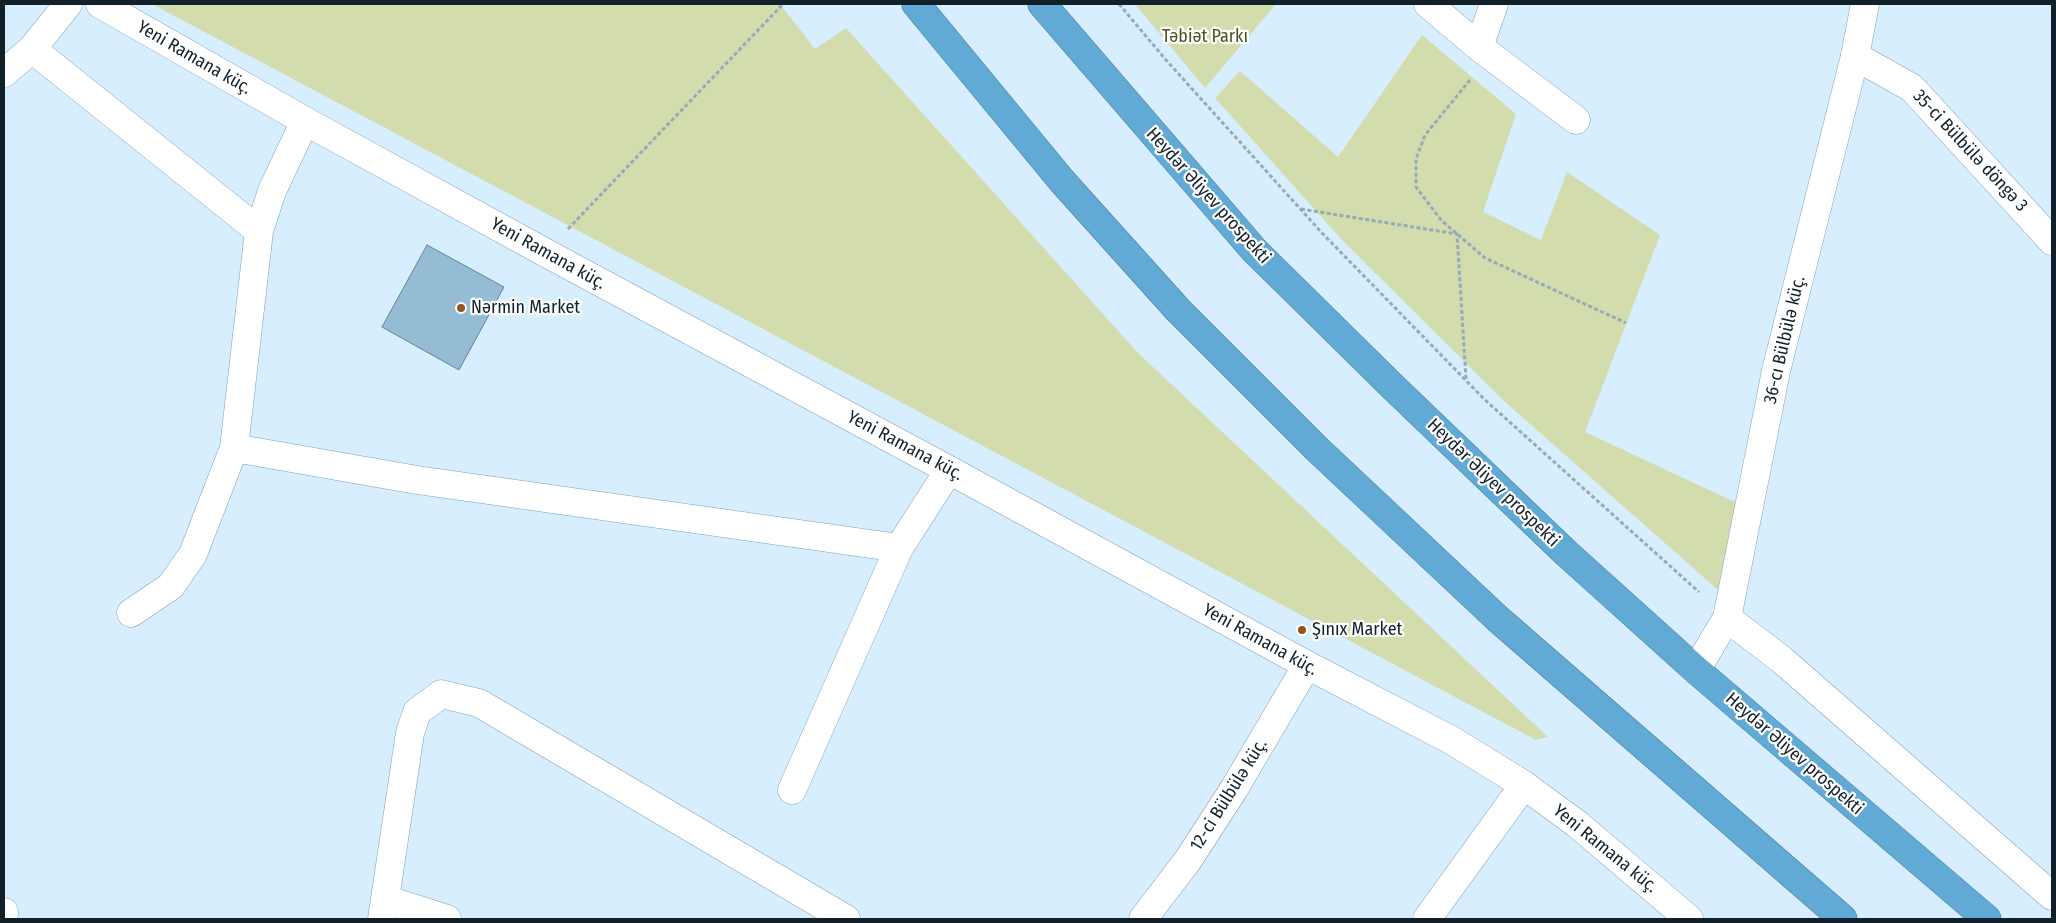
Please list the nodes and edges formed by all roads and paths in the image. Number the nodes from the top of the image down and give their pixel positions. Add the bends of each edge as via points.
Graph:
1 (68, 4) edge
2 (100, 4) edge
3 (783, 4) edge
4 (916, 4) edge
5 (1042, 4) edge
6 (1119, 4) edge
7 (1428, 4) edge
8 (1494, 4) edge
9 (1865, 4) edge
10 (1479, 47) junction
11 (32, 48) junction
12 (1854, 56) junction
13 (4, 72) edge
14 (305, 120) junction
15 (1576, 120) dead end
16 (1301, 210) junction
17 (259, 231) junction
18 (1457, 234) junction
19 (2052, 241) edge
20 (546, 253) junction
21 (1626, 323) dead end
22 (1466, 380) junction
23 (234, 448) junction
24 (949, 470) junction
25 (898, 548) junction
26 (131, 613) dead end
27 (1727, 618) junction
28 (1307, 665) junction
29 (1696, 670) junction
30 (1524, 785) junction
31 (792, 790) dead end
32 (2052, 896) edge
33 (383, 909) edge
34 (447, 919) edge
35 (846, 919) edge
36 (1143, 919) edge
37 (1427, 919) edge
38 (1688, 919) edge
39 (1843, 919) edge
40 (1987, 919) edge

1 - 11 street
2 - 14 street, Yeni Ramana küç.
3 - 20 path
4 - 39 highway via 1075,195 1178,310 1317,449 1498,620
5 - 29 highway, Heydər Əliyev prospekti via 1254,250 1565,552
6 - 16 path
7 - 10 street
8 - 10 street
9 - 12 street, 36-cı Bülbülə küç.
10 - 15 street
10 - 18 path via 1473,78 1426,135 1416,159 1416,188 1441,220
11 - 13 street
11 - 17 street
12 - 19 street, 35-ci Bülbülə döngə 3 via 1912,88
12 - 27 street, 36-cı Bülbülə küç. via 1776,371
14 - 17 street via 272,191
14 - 20 street, Yeni Ramana küç.
16 - 18 path
16 - 22 path
17 - 23 street
18 - 21 path via 1485,258
18 - 22 path
20 - 24 street, Yeni Ramana küç.
22 - 27 path
23 - 25 street via 417,480
23 - 26 street via 193,554 171,586
24 - 25 street
24 - 28 street, Yeni Ramana küç.
25 - 31 street
27 - 29 street, 36-cı Bülbülə küç.
27 - 32 street via 1782,660
28 - 30 street, Yeni Ramana küç. via 1453,742
28 - 36 street, 12-ci Bülbülə küç. via 1234,790 1188,860
29 - 40 highway, Heydər Əliyev prospekti
30 - 37 street
30 - 38 street, Yeni Ramana küç. via 1577,824
33 - 34 street
33 - 35 street via 410,733 417,712 441,694 479,703

